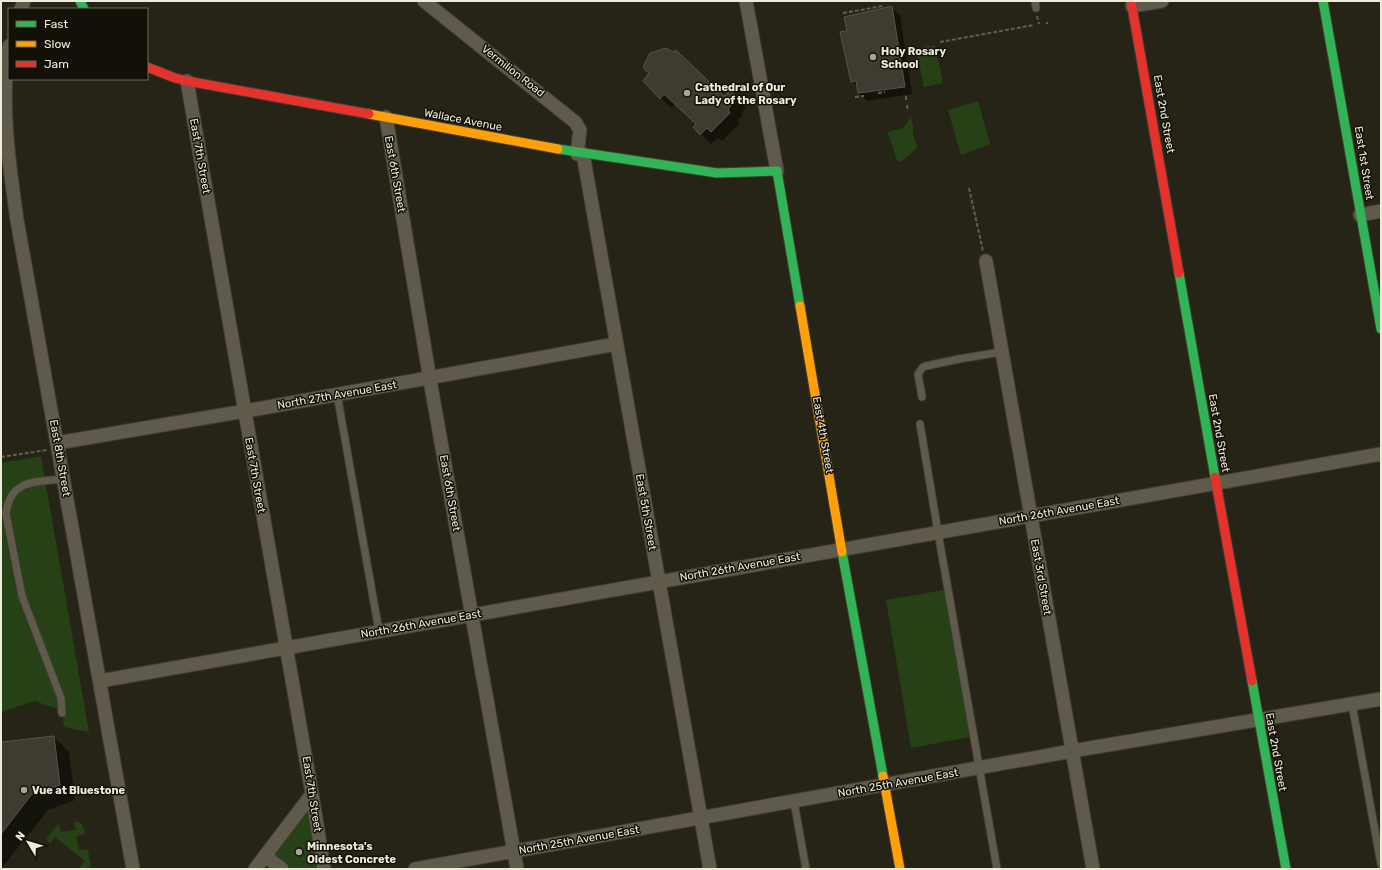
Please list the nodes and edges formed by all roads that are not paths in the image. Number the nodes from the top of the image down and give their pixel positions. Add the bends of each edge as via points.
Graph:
1 (424, 1) edge
2 (746, 1) edge
3 (1162, 1) edge
4 (1323, 1) edge
5 (1132, 4) edge
6 (8, 53) edge
7 (148, 67) edge
8 (187, 81) junction
9 (386, 117) junction
10 (580, 154) junction
11 (777, 171) junction
12 (1381, 211) edge
13 (1360, 215) junction
14 (986, 262) road end
15 (1381, 329) edge
16 (616, 344) junction
17 (1001, 352) junction
18 (430, 377) junction
19 (337, 394) junction
20 (922, 397) dead end
21 (244, 411) junction
22 (920, 424) dead end
23 (58, 446) junction
24 (1381, 454) edge
25 (63, 479) junction
26 (1216, 483) junction
27 (1030, 516) junction
28 (938, 532) junction
29 (842, 549) junction
30 (659, 582) junction
31 (472, 615) junction
32 (380, 631) junction
33 (286, 648) junction
34 (100, 681) junction
35 (1381, 699) edge
36 (1352, 704) junction
37 (62, 713) dead end
38 (1258, 720) junction
39 (1072, 751) junction
40 (979, 769) junction
41 (885, 785) junction
42 (312, 794) junction
43 (794, 802) junction
44 (701, 818) junction
45 (514, 852) junction
46 (265, 856) junction
47 (1381, 864) edge
48 (133, 869) edge
49 (255, 869) edge
50 (282, 869) edge
51 (324, 869) edge
52 (415, 869) edge
53 (517, 869) edge
54 (710, 869) edge
55 (806, 869) edge
56 (900, 869) edge
57 (997, 869) edge
58 (1093, 869) edge
59 (1286, 869) edge

1 - 10 street, Vermilion Road via 576,122 580,130
2 - 11 street, East 4th Street
3 - 5 street
4 - 13 main road, East 1st Street
5 - 26 main road, East 2nd Street
6 - 23 street, East 8th Street via 4,102 8,160
7 - 8 main road, Wallace Avenue
8 - 9 main road, Wallace Avenue
8 - 21 street, East 7th Street
9 - 10 main road, Wallace Avenue
9 - 18 street, East 6th Street
10 - 11 main road, Wallace Avenue via 718,173
10 - 16 street, East 5th Street
11 - 29 main road, East 4th Street
12 - 13 street
13 - 15 main road, East 1st Street
14 - 17 street, East 3rd Street
16 - 18 street, North 27th Avenue East
16 - 30 street, East 5th Street
17 - 20 lane via 959,358 923,367 918,374
17 - 27 street, East 3rd Street
18 - 19 street, North 27th Avenue East
18 - 31 street, East 6th Street
19 - 21 street, North 27th Avenue East
19 - 32 lane
21 - 23 street, North 27th Avenue East
21 - 33 street, East 7th Street
22 - 28 lane
23 - 25 street, East 8th Street
24 - 26 street, North 26th Avenue East
25 - 34 street, East 8th Street
25 - 37 lane via 20,486 13,492 7,504 6,514 22,596 61,698
26 - 27 street, North 26th Avenue East
26 - 38 main road, East 2nd Street
27 - 28 street, North 26th Avenue East
27 - 39 street, East 3rd Street
28 - 29 street, North 26th Avenue East
28 - 40 lane
29 - 30 street, North 26th Avenue East
29 - 41 main road, East 4th Street
30 - 31 street, North 26th Avenue East
30 - 44 street, East 5th Street
31 - 32 street, North 26th Avenue East
31 - 45 street, East 6th Street
32 - 33 street, North 26th Avenue East
33 - 34 street, North 26th Avenue East
33 - 42 street, East 7th Street
34 - 48 street, East 8th Street
35 - 36 street, North 25th Avenue East
36 - 38 street, North 25th Avenue East
36 - 47 lane
38 - 39 street, North 25th Avenue East
38 - 59 main road, East 2nd Street
39 - 40 street, North 25th Avenue East
39 - 58 street, East 3rd Street
40 - 41 street, North 25th Avenue East
40 - 57 lane
41 - 43 street, North 25th Avenue East
41 - 56 main road, East 4th Street
42 - 46 street
42 - 51 street, East 7th Street
43 - 44 street, North 25th Avenue East
43 - 55 lane
44 - 45 street, North 25th Avenue East
44 - 54 street, East 5th Street
45 - 52 street, North 25th Avenue East
45 - 53 street, East 6th Street
46 - 49 street
46 - 50 street

